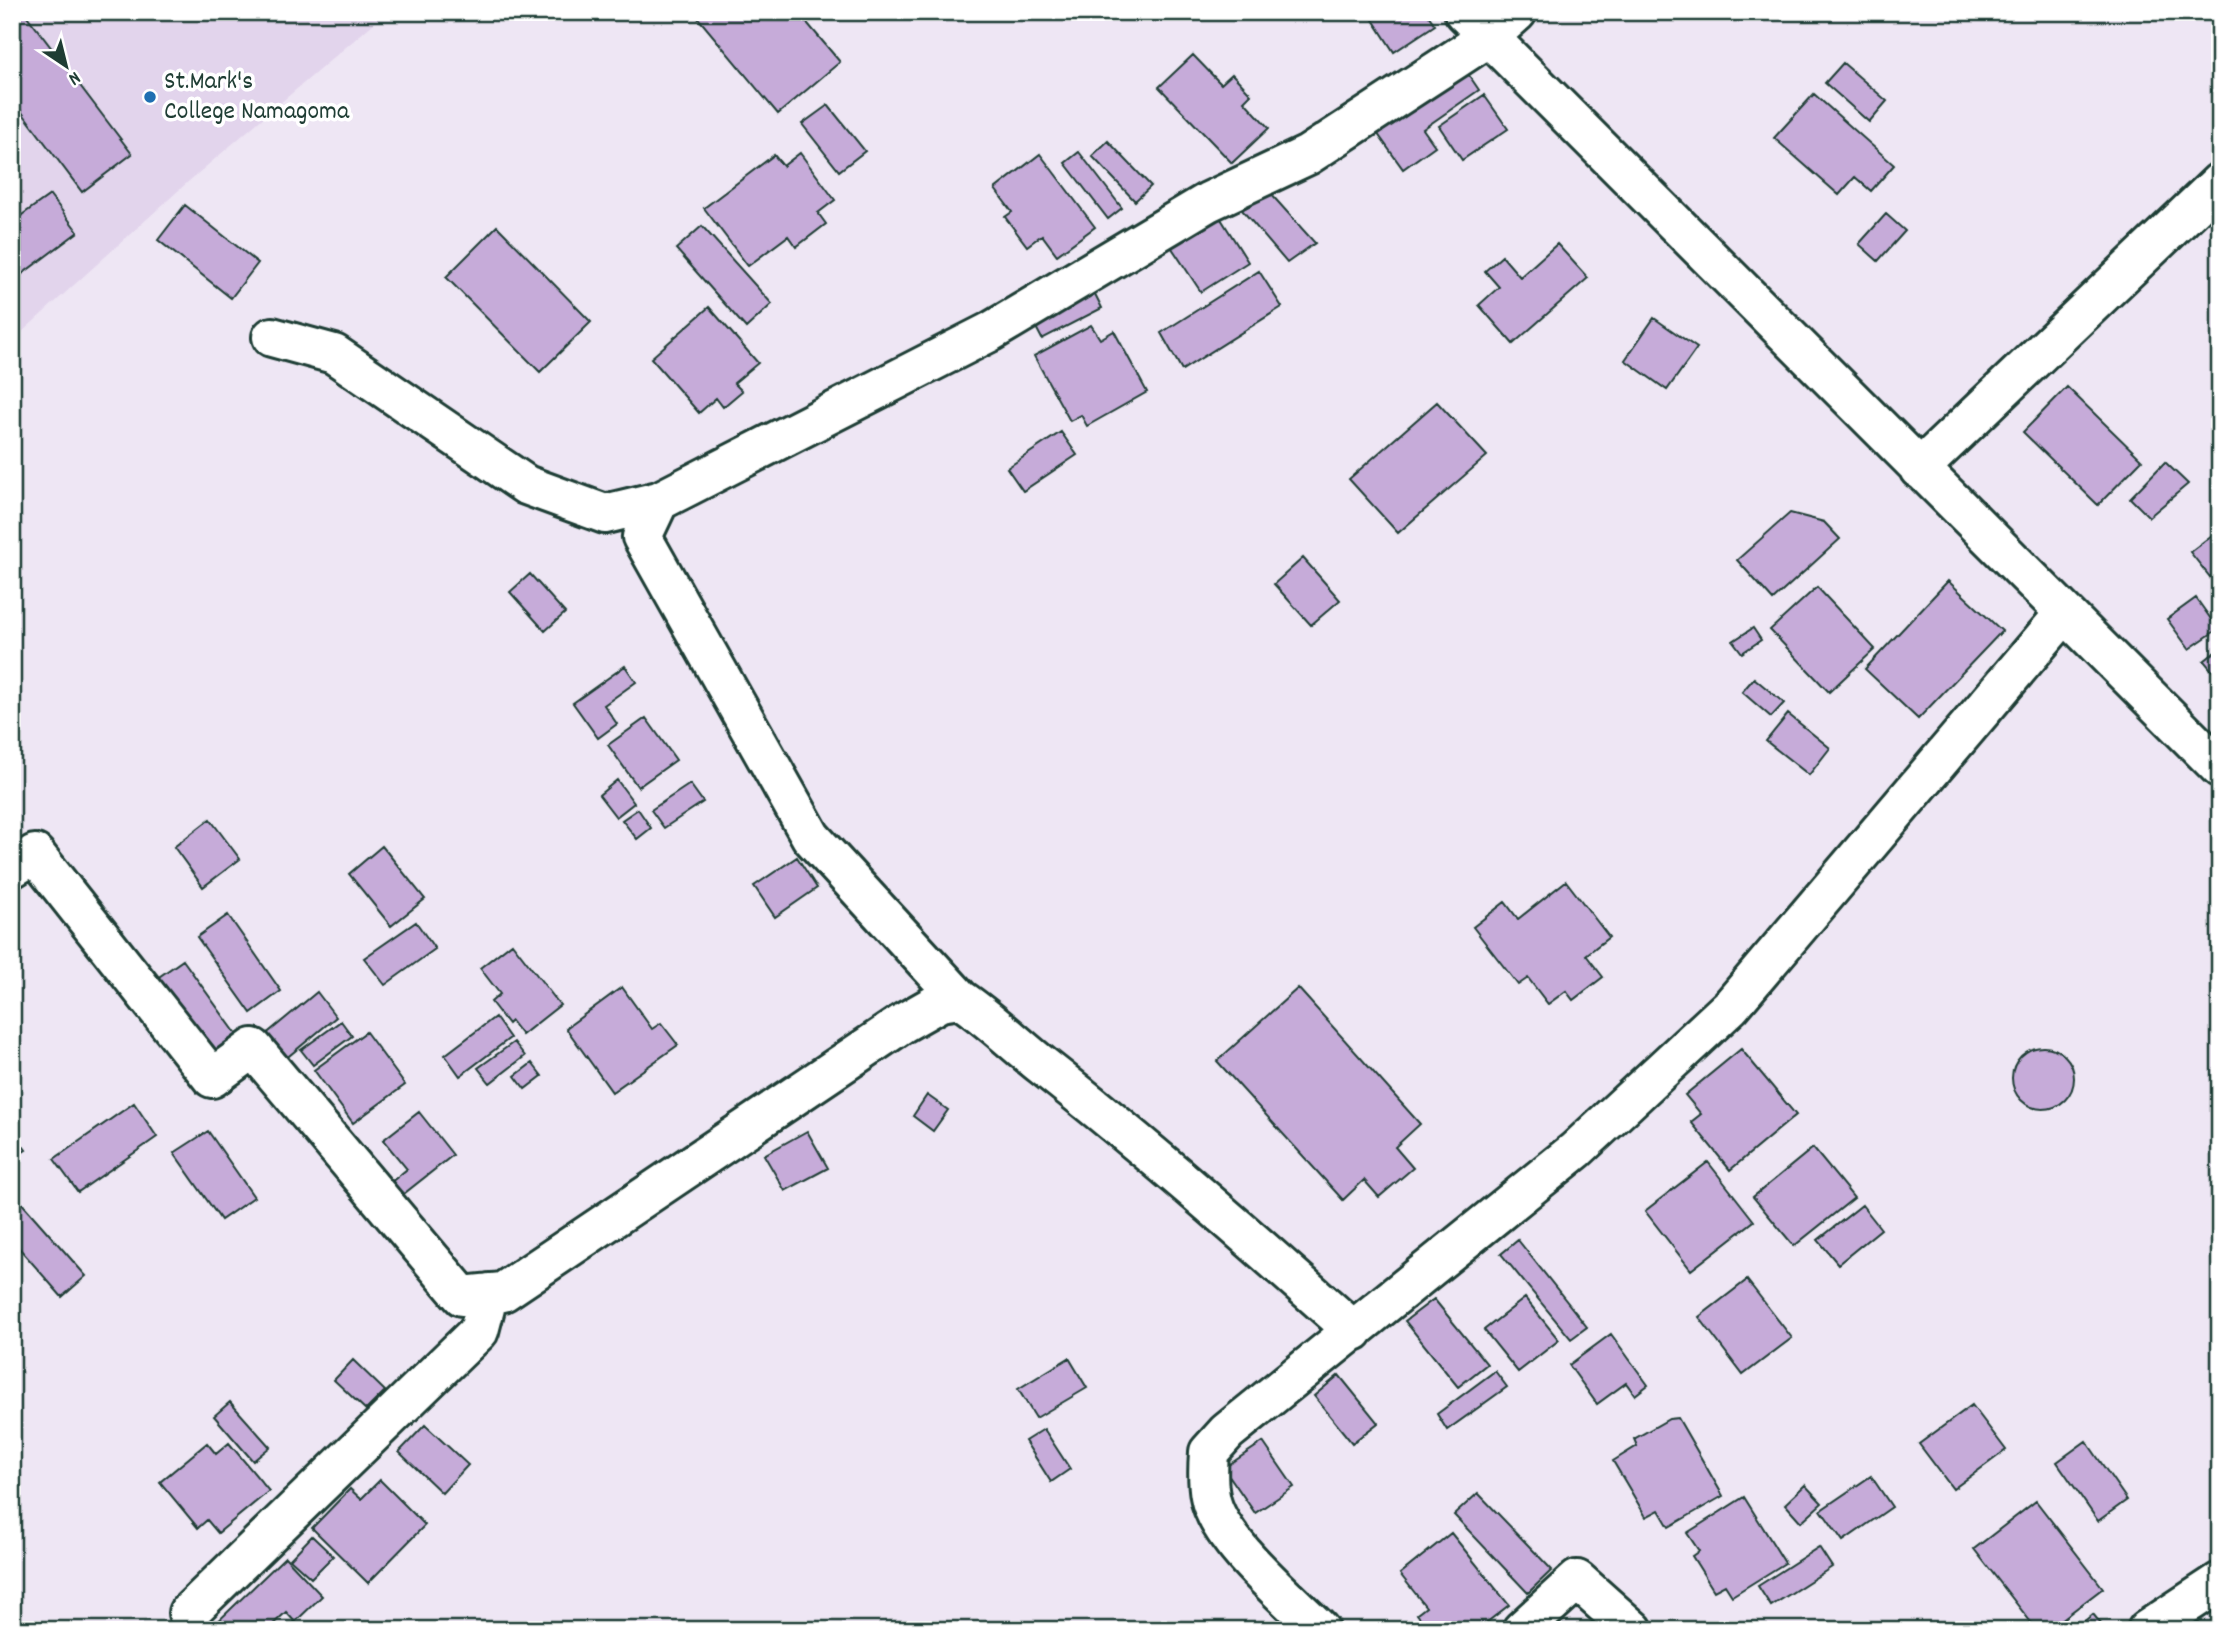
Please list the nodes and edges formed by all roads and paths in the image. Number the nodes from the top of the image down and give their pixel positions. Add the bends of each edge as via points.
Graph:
1 (1517, 12) edge
2 (1477, 24) edge
3 (2220, 182) edge
4 (272, 337) dead end
5 (1919, 469) junction
6 (659, 501) junction
7 (2064, 614) junction
8 (2220, 768) edge
9 (12, 868) edge
10 (960, 999) junction
11 (489, 1293) junction
12 (1354, 1331) junction
13 (2220, 1582) edge
14 (188, 1613) dead end
15 (1320, 1630) edge
16 (1522, 1630) edge
17 (1633, 1630) edge
18 (2147, 1630) edge

1 - 2 street
2 - 5 street
2 - 6 street via 1308,155 1208,202 990,332
3 - 5 street
4 - 6 street via 334,354 526,485 604,514
5 - 7 street
6 - 10 street via 642,537 811,837
7 - 8 street
7 - 12 street via 1731,1006 1576,1150
9 - 11 street via 35,854 212,1078 253,1048 462,1296
10 - 11 street via 940,1002 903,1023 503,1292
10 - 12 street via 1128,1132
11 - 14 street via 478,1331
12 - 15 street via 1227,1432 1209,1452 1210,1499 1228,1535
13 - 18 street
16 - 17 street via 1577,1580

